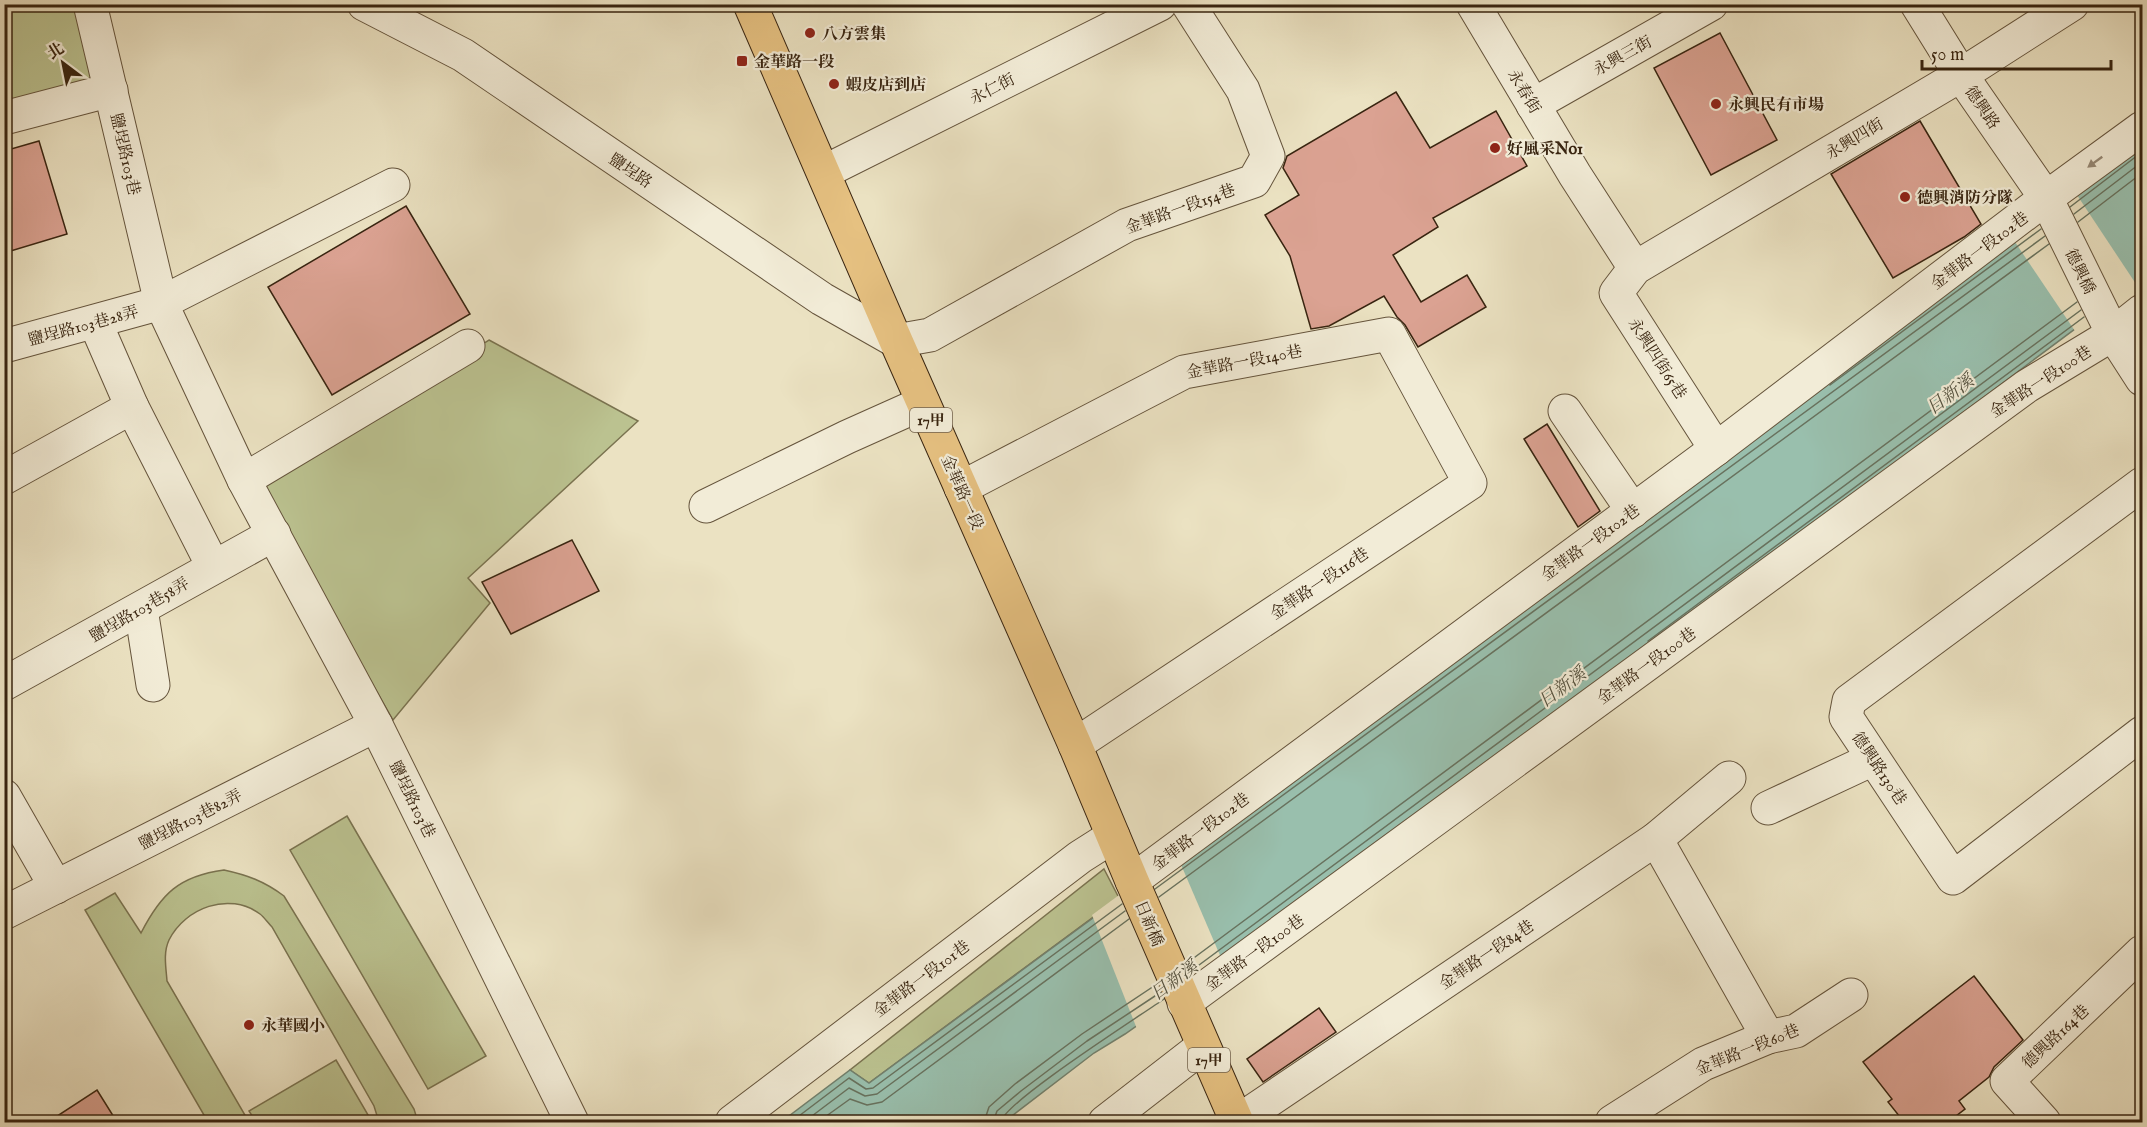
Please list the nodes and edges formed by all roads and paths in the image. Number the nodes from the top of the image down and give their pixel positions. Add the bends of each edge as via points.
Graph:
1 (90, 4) edge
2 (364, 4) edge
3 (750, 4) edge
4 (1160, 4) edge
5 (1188, 4) edge
6 (1473, 4) edge
7 (1917, 4) edge
8 (2072, 4) edge
9 (1708, 5) edge
10 (1961, 75) junction
11 (111, 90) junction
12 (1533, 105) junction
13 (4, 118) edge
14 (2142, 128) edge
15 (824, 172) junction
16 (393, 184) dead end
17 (2048, 203) junction
18 (1635, 268) junction
19 (161, 303) junction
20 (2142, 312) edge
21 (95, 322) junction
22 (2113, 334) junction
23 (896, 341) junction
24 (4, 346) edge
25 (468, 346) dead end
26 (2142, 379) edge
27 (1416, 384) joint
28 (923, 403) junction
29 (132, 407) junction
30 (1565, 411) dead end
31 (1716, 449) junction
32 (4, 478) edge
33 (244, 480) junction
34 (2142, 484) edge
35 (961, 488) junction
36 (706, 506) dead end
37 (1633, 511) junction
38 (274, 534) junction
39 (213, 566) junction
40 (141, 609) junction
41 (4, 684) edge
42 (153, 685) dead end
43 (376, 725) junction
44 (2142, 733) edge
45 (1075, 745) junction
46 (1873, 759) junction
47 (1729, 778) dead end
48 (4, 796) edge
49 (1768, 808) dead end
50 (1113, 836) junction
51 (1656, 839) junction
52 (1132, 881) junction
53 (56, 887) junction
54 (4, 913) edge
55 (2142, 952) edge
56 (1851, 995) dead end
57 (1183, 1000) junction
58 (1768, 1037) junction
59 (1203, 1046) junction
60 (573, 1122) edge
61 (732, 1122) edge
62 (1106, 1122) edge
63 (1237, 1122) edge
64 (1612, 1122) edge
65 (2044, 1122) edge

1 - 11 street, 鹽埕路103巷
2 - 23 street, 鹽埕路 via 463,56 804,288
3 - 15 main road, 金華路一段 / 17甲
4 - 15 street, 永仁街
5 - 23 street, 金華路一段154巷 via 1243,90 1269,156 1254,181 1127,225 930,335
6 - 12 street, 永春街
7 - 10 street, 德興路
8 - 10 street, 永興四街
9 - 12 street, 永興三街
10 - 17 street, 德興路
10 - 18 street, 永興四街
11 - 13 street
11 - 19 street, 鹽埕路103巷
12 - 18 street, 永春街
14 -> 17 street, 金華路一段102巷
15 - 23 main road, 金華路一段 / 17甲
16 - 19 street
17 - 22 street, 德興橋
17 - 31 street, 金華路一段102巷
18 - 31 street, 永興四街65巷 via 1616,293
19 - 21 street, 鹽埕路103巷28弄
19 - 33 street, 鹽埕路103巷
20 - 22 street, 金華路一段100巷
21 - 24 street, 鹽埕路103巷28弄
21 - 29 street
22 - 26 street
22 - 57 street, 金華路一段100巷 via 2027,386
23 - 28 main road, 金華路一段 / 17甲
25 - 33 street
27 - 35 street, 金華路一段140巷 via 1389,334 1184,372
27 - 45 street, 金華路一段116巷 via 1470,483
28 - 35 main road, 金華路一段 / 17甲
28 - 36 street
29 - 32 street
29 - 39 street
30 - 37 street
31 - 37 street, 金華路一段102巷
33 - 38 street, 鹽埕路103巷
34 - 46 street, 德興路130巷 via 1849,701 1846,717
35 - 45 main road, 金華路一段 / 17甲
37 - 52 street, 金華路一段102巷
38 - 39 street, 鹽埕路103巷58弄
38 - 43 street, 鹽埕路103巷
39 - 40 street, 鹽埕路103巷58弄
40 - 41 street, 鹽埕路103巷58弄
40 - 42 street
43 - 53 street, 鹽埕路103巷82弄
43 - 60 street, 鹽埕路103巷
44 - 46 street, 德興路130巷 via 1953,878
45 - 50 main road, 金華路一段 / 17甲
46 - 49 street
47 - 51 street, 金華路一段84巷
48 - 53 street
50 - 52 main road, 金華路一段 / 17甲
50 - 61 street, 金華路一段101巷 via 1080,857
51 - 58 street
51 - 63 street, 金華路一段84巷
52 - 57 main road, 日新橋 / 17甲
53 - 54 street, 鹽埕路103巷82弄
55 - 65 street, 德興路164巷 via 2007,1081
56 - 58 street, 金華路一段60巷 via 1796,1031
57 - 59 main road, 17甲
58 - 64 street, 金華路一段60巷 via 1703,1064
59 - 62 street
59 - 63 main road, 17甲

